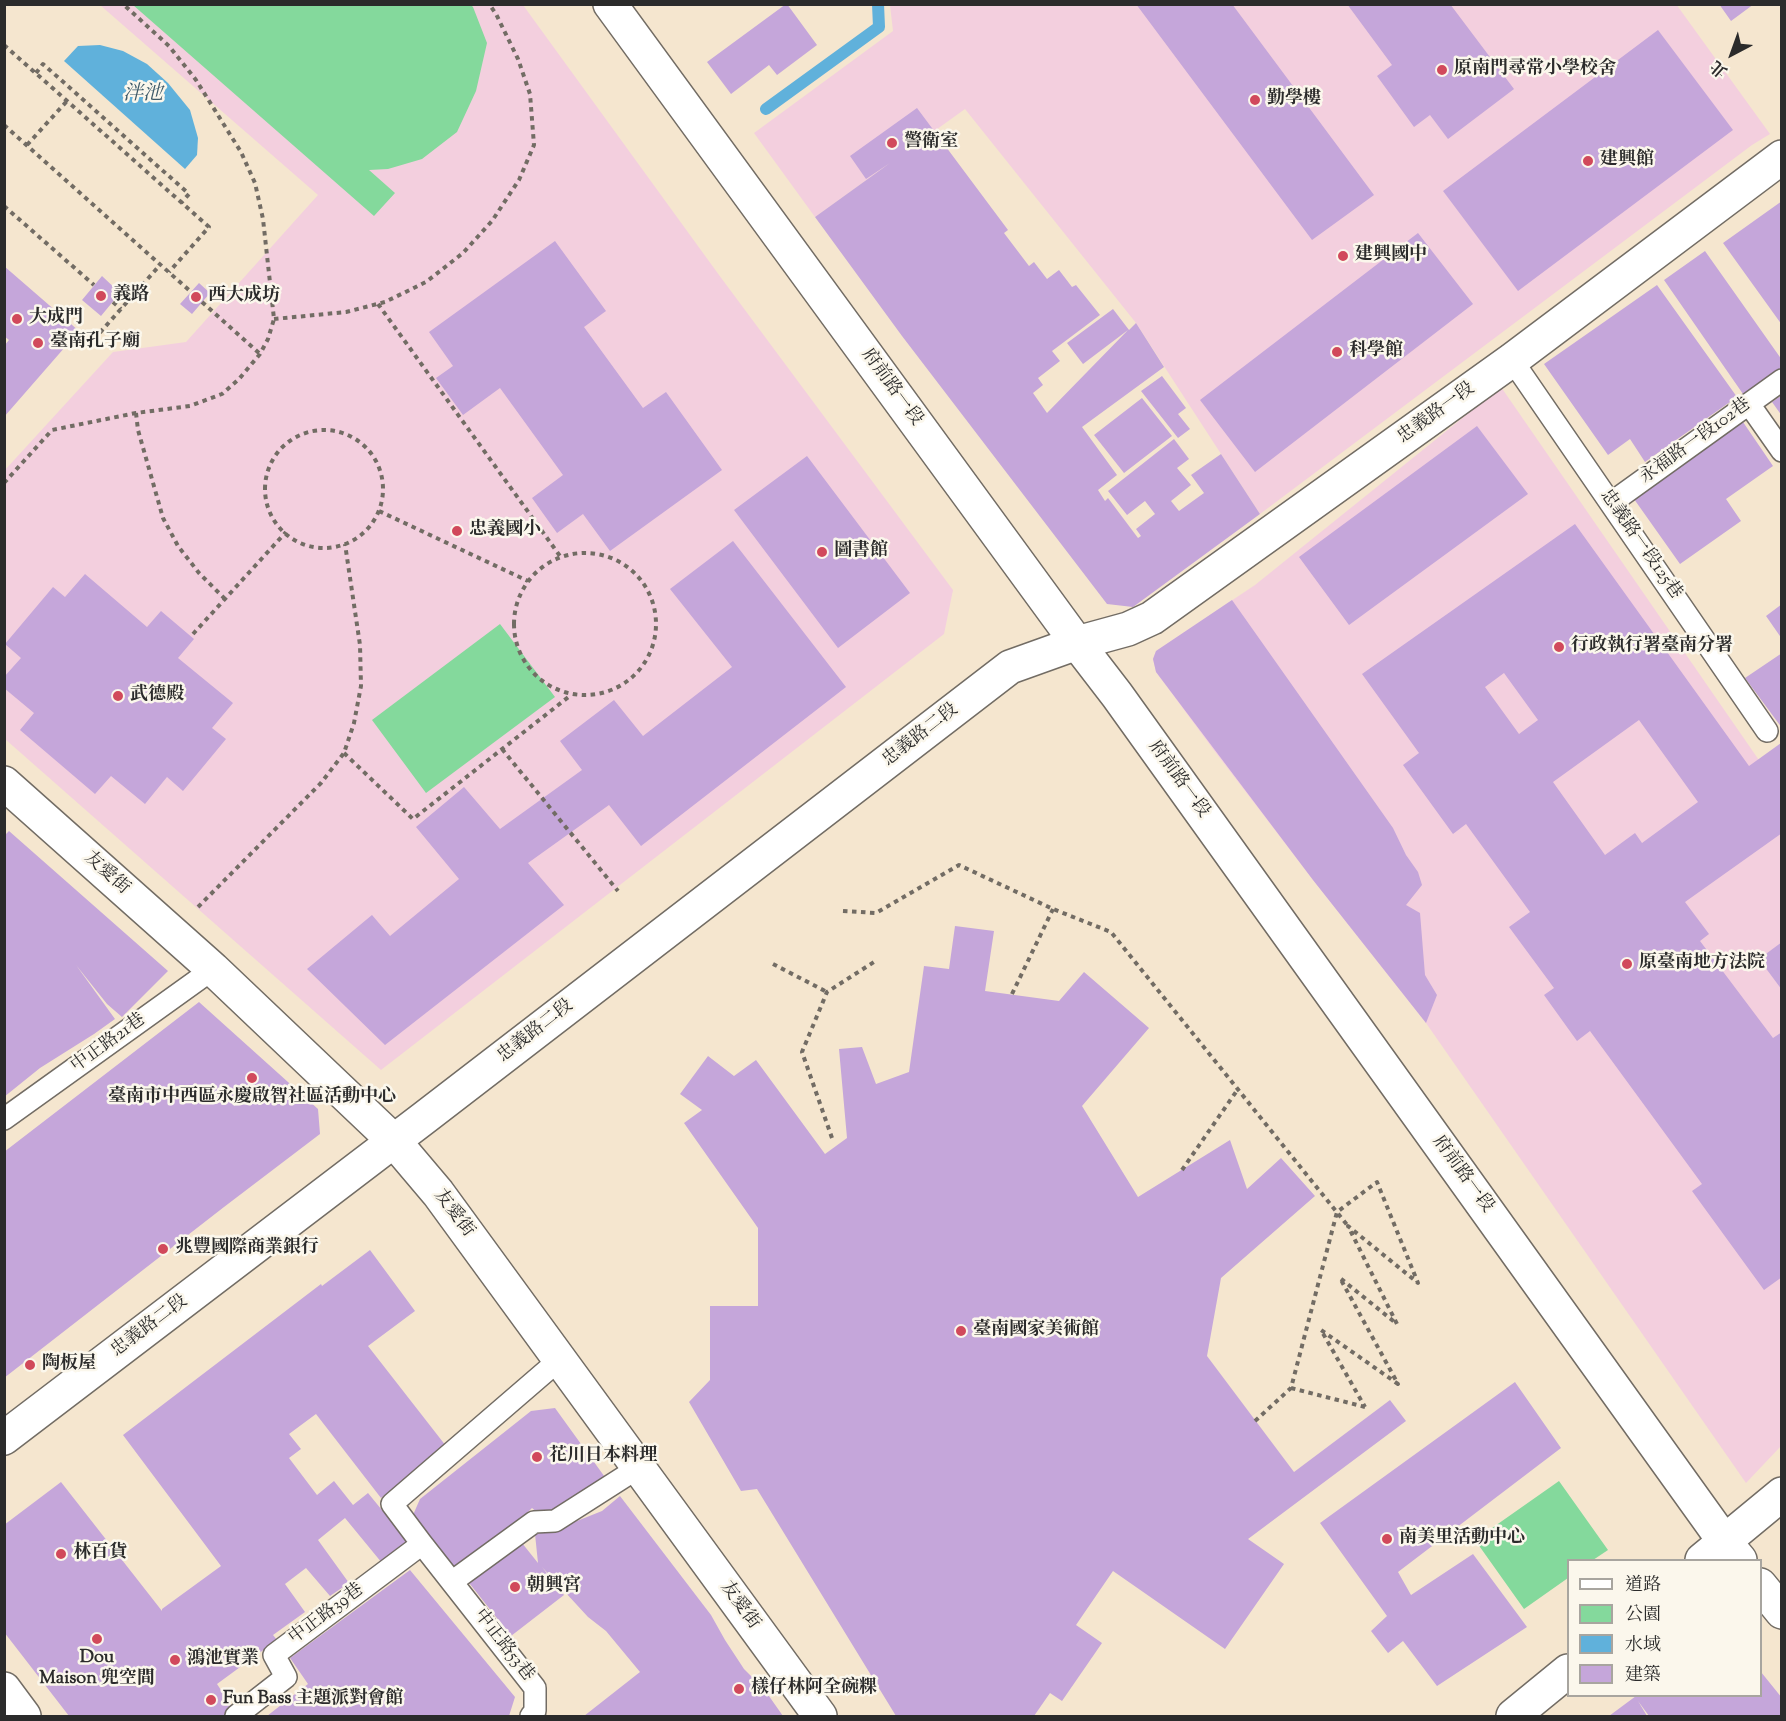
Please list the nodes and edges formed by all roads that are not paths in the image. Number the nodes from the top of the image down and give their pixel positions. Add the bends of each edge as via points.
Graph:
1 (610, 4) edge
2 (1782, 157) edge
3 (1512, 360) junction
4 (1782, 380) edge
5 (1749, 404) junction
6 (1782, 451) edge
7 (1611, 504) junction
8 (1077, 643) junction
9 (1767, 730) dead end
10 (6, 789) edge
11 (213, 969) junction
12 (4, 1119) edge
13 (394, 1141) junction
14 (559, 1360) junction
15 (4, 1438) edge
16 (638, 1468) junction
17 (1782, 1494) edge
18 (422, 1544) junction
19 (1722, 1554) edge
20 (453, 1581) junction
21 (1762, 1586) edge
22 (1782, 1611) edge
23 (1567, 1673) edge
24 (4, 1689) edge
25 (24, 1716) edge
26 (236, 1716) edge
27 (531, 1716) edge
28 (820, 1716) edge
29 (1513, 1716) edge

1 - 8 street, 府前路一段
2 - 3 street, 忠義路一段
3 - 7 lane, 忠義路一段125巷
3 - 8 street, 忠義路一段 via 1152,618
4 - 5 lane, 永福路一段102巷
5 - 6 lane
5 - 7 lane, 永福路一段102巷
7 - 9 lane, 忠義路一段125巷
8 - 13 street, 忠義路二段 via 1010,667
8 - 19 street, 府前路一段
10 - 11 street, 友愛街
11 - 12 lane, 中正路21巷
11 - 13 street, 友愛街
13 - 14 street, 友愛街 via 438,1193
13 - 15 street, 忠義路二段
14 - 16 street, 友愛街
14 - 18 lane via 392,1504
16 - 20 lane via 555,1521 534,1522
16 - 28 street, 友愛街
17 - 19 street
18 - 20 lane
18 - 26 lane, 中正路39巷 via 274,1655 286,1677
20 - 27 lane, 中正路53巷 via 535,1688 535,1711
21 - 22 street
23 - 29 street
24 - 25 street

